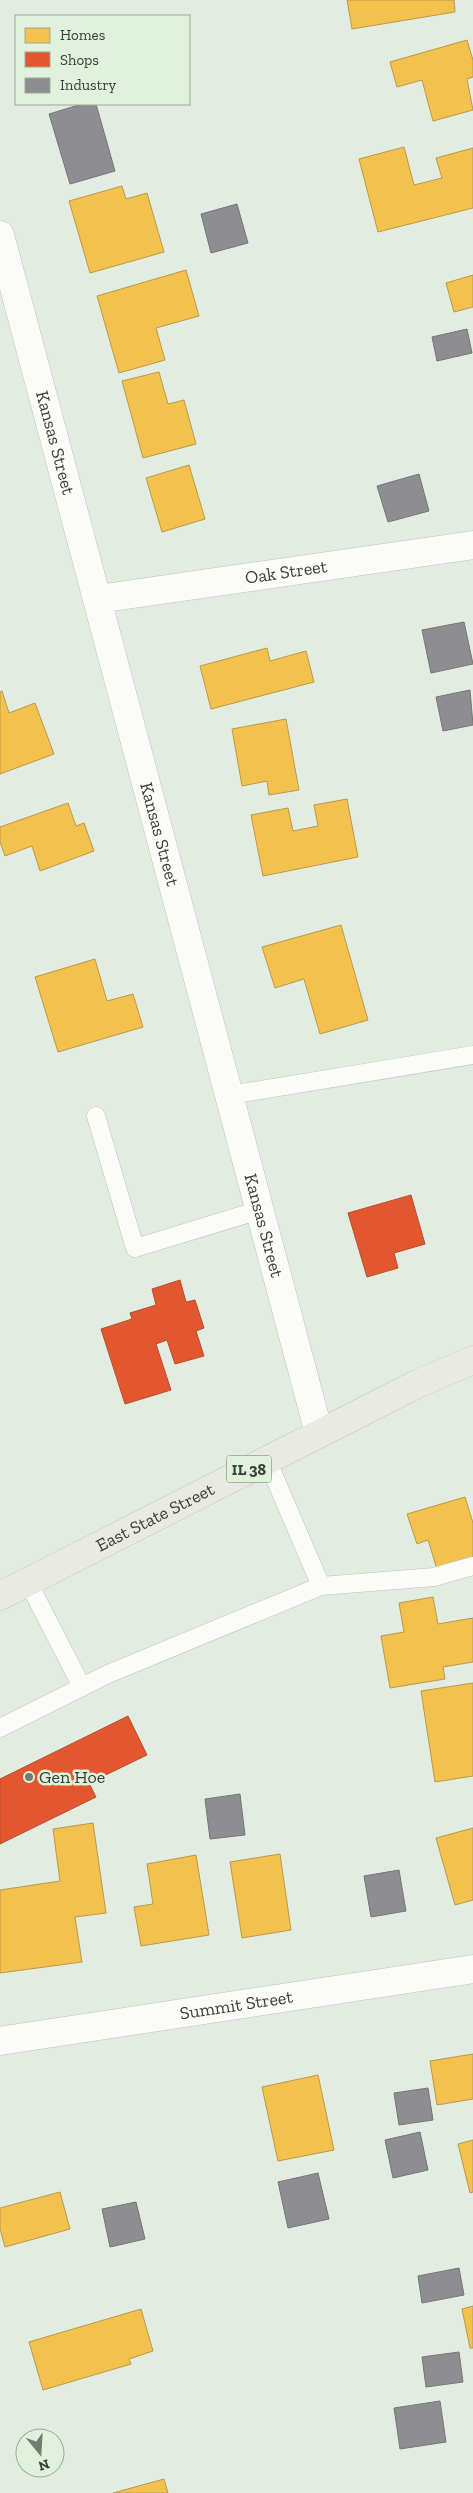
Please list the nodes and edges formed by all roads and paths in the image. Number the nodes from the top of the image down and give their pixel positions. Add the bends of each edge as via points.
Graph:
1 (0, 235) edge
2 (473, 545) edge
3 (98, 599) junction
4 (473, 1055) edge
5 (230, 1095) junction
6 (96, 1116) dead end
7 (260, 1210) junction
8 (473, 1360) edge
9 (319, 1433) junction
10 (267, 1460) junction
11 (473, 1566) edge
12 (28, 1582) junction
13 (321, 1586) junction
14 (0, 1596) edge
15 (82, 1687) junction
16 (0, 1728) edge
17 (473, 1969) edge
18 (0, 2041) edge

1 - 3 street, Kansas Street
2 - 3 street, Oak Street
3 - 5 street, Kansas Street
4 - 5 lane
5 - 7 street, Kansas Street
6 - 7 lane via 136,1248
7 - 9 street, Kansas Street
8 - 9 main road, East State Street / IL 38 via 419,1382
9 - 10 main road, East State Street / IL 38
10 - 12 main road, East State Street / IL 38
10 - 13 lane
11 - 13 lane via 434,1576
12 - 14 main road, East State Street / IL 38
12 - 15 lane
13 - 15 lane
15 - 16 lane
17 - 18 street, Summit Street

